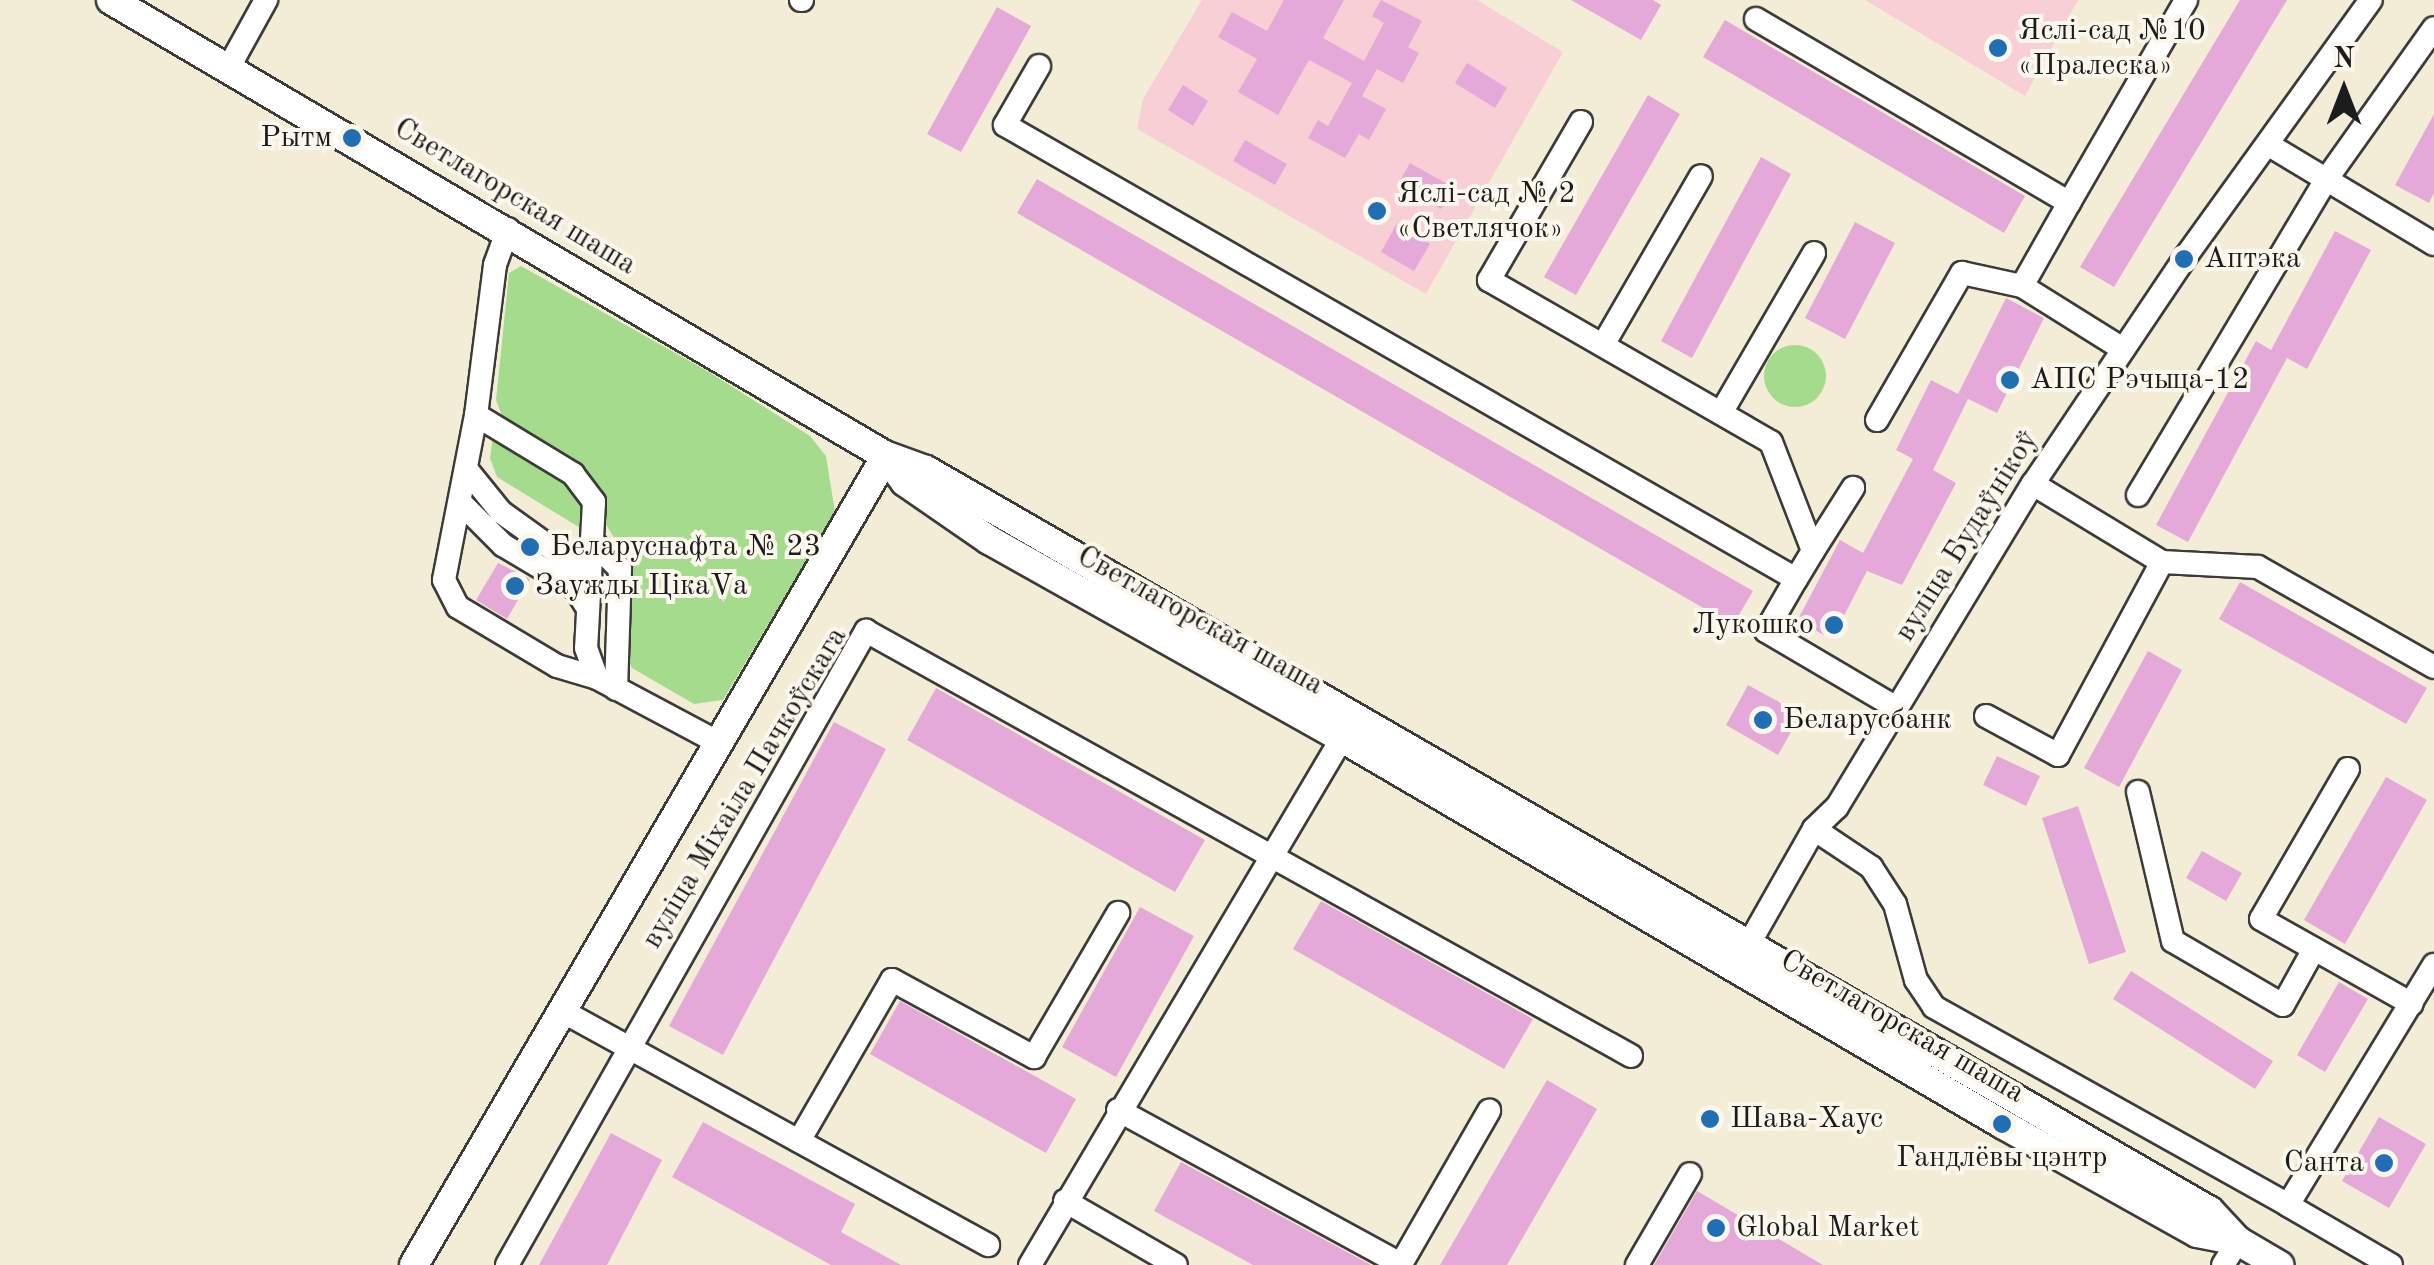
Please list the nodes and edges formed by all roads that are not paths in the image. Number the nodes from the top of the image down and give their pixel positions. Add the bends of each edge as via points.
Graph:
1 (111, 0) edge
2 (266, 0) edge
3 (2186, 0) edge
4 (2371, 0) edge
5 (1756, 19) dead end
6 (2434, 28) edge
7 (1039, 66) dead end
8 (229, 67) junction
9 (1581, 122) dead end
10 (2269, 145) junction
11 (1701, 176) dead end
12 (2326, 180) junction
13 (2069, 203) junction
14 (508, 229) junction
15 (2434, 244) edge
16 (1814, 253) dead end
17 (2022, 286) junction
18 (1603, 346) junction
19 (2123, 349) junction
20 (1721, 413) junction
21 (476, 415) junction
22 (1877, 420) dead end
23 (886, 456) junction
24 (467, 470) junction
25 (2033, 484) junction
26 (1853, 488) dead end
27 (2138, 495) dead end
28 (460, 502) junction
29 (593, 542) junction
30 (1813, 551) junction
31 (2162, 562) junction
32 (590, 576) junction
33 (1796, 579) junction
34 (588, 609) junction
35 (2434, 667) edge
36 (606, 684) junction
37 (1895, 707) junction
38 (1986, 716) dead end
39 (1342, 738) junction
40 (719, 743) junction
41 (2348, 769) dead end
42 (2138, 792) dead end
43 (1814, 829) junction
44 (1268, 854) junction
45 (1118, 913) dead end
46 (2314, 949) junction
47 (1742, 956) junction
48 (2434, 965) edge
49 (2412, 1004) junction
50 (564, 1012) junction
51 (628, 1047) junction
52 (1631, 1056) dead end
53 (1118, 1110) junction
54 (1489, 1111) dead end
55 (799, 1141) junction
56 (1690, 1174) dead end
57 (1065, 1201) junction
58 (2288, 1205) junction
59 (988, 1245) dead end
60 (2230, 1253) edge
61 (414, 1265) edge
62 (507, 1265) edge
63 (1030, 1265) edge
64 (1176, 1265) edge
65 (1636, 1265) edge
66 (2279, 1265) edge
67 (2391, 1265) edge

1 - 8 main road, Светлагорская шаша
2 - 8 street
3 - 13 street
4 - 10 street, вуліца Будаўнікоў
5 - 13 street
6 - 12 street
7 - 33 street via 1005,125
8 - 14 main road, Светлагорская шаша
9 - 18 street via 1490,280
10 - 12 street
10 - 19 street, вуліца Будаўнікоў
11 - 18 street
12 - 15 street
12 - 27 street
13 - 17 street
14 - 21 street via 494,265
14 - 23 main road, Светлагорская шаша
16 - 20 street
17 - 19 street
17 - 22 street via 1962,273
18 - 20 street
19 - 25 street, вуліца Будаўнікоў
20 - 30 street via 1771,442
21 - 24 street
21 - 29 street via 587,488 594,502
23 - 39 main road, Светлагорская шаша via 905,482 989,540
23 - 40 main road
23 - 47 main road via 926,470
24 - 28 street
24 - 32 street via 501,512
25 - 31 street
25 - 37 street, вуліца Будаўнікоў
26 - 30 street
28 - 34 street via 503,545 575,588
28 - 36 street via 447,594 557,666
29 - 32 street
29 - 36 street via 620,569
30 - 33 street
31 - 35 street via 2258,567
31 - 38 street via 2058,754
32 - 34 street
33 - 37 street via 1766,631
34 - 36 street via 586,648
36 - 40 street
37 - 43 street, вуліца Будаўнікоў via 1837,808
39 - 44 street
39 - 47 main road, Светлагорская шаша
40 - 50 main road
41 - 46 street via 2260,919
42 - 46 street via 2173,941 2283,1005
43 - 47 street, вуліца Будаўнікоў
43 - 58 street via 1871,866 1894,904 1916,980 1934,1008
44 - 51 street, вуліца Міхаіла Пачкоўскага via 866,631
44 - 52 street
44 - 53 street
45 - 55 street via 1034,1057 892,980
46 - 49 street
47 - 60 main road, Светлагорская шаша
48 - 49 street
49 - 58 street
50 - 51 street
50 - 61 main road
51 - 55 street
51 - 62 street, вуліца Міхаіла Пачкоўскага
53 - 54 street via 1401,1264
53 - 57 street
55 - 59 street
56 - 65 street
57 - 63 street
57 - 64 street
58 - 67 street
60 - 66 main road, Светлагорская шаша

